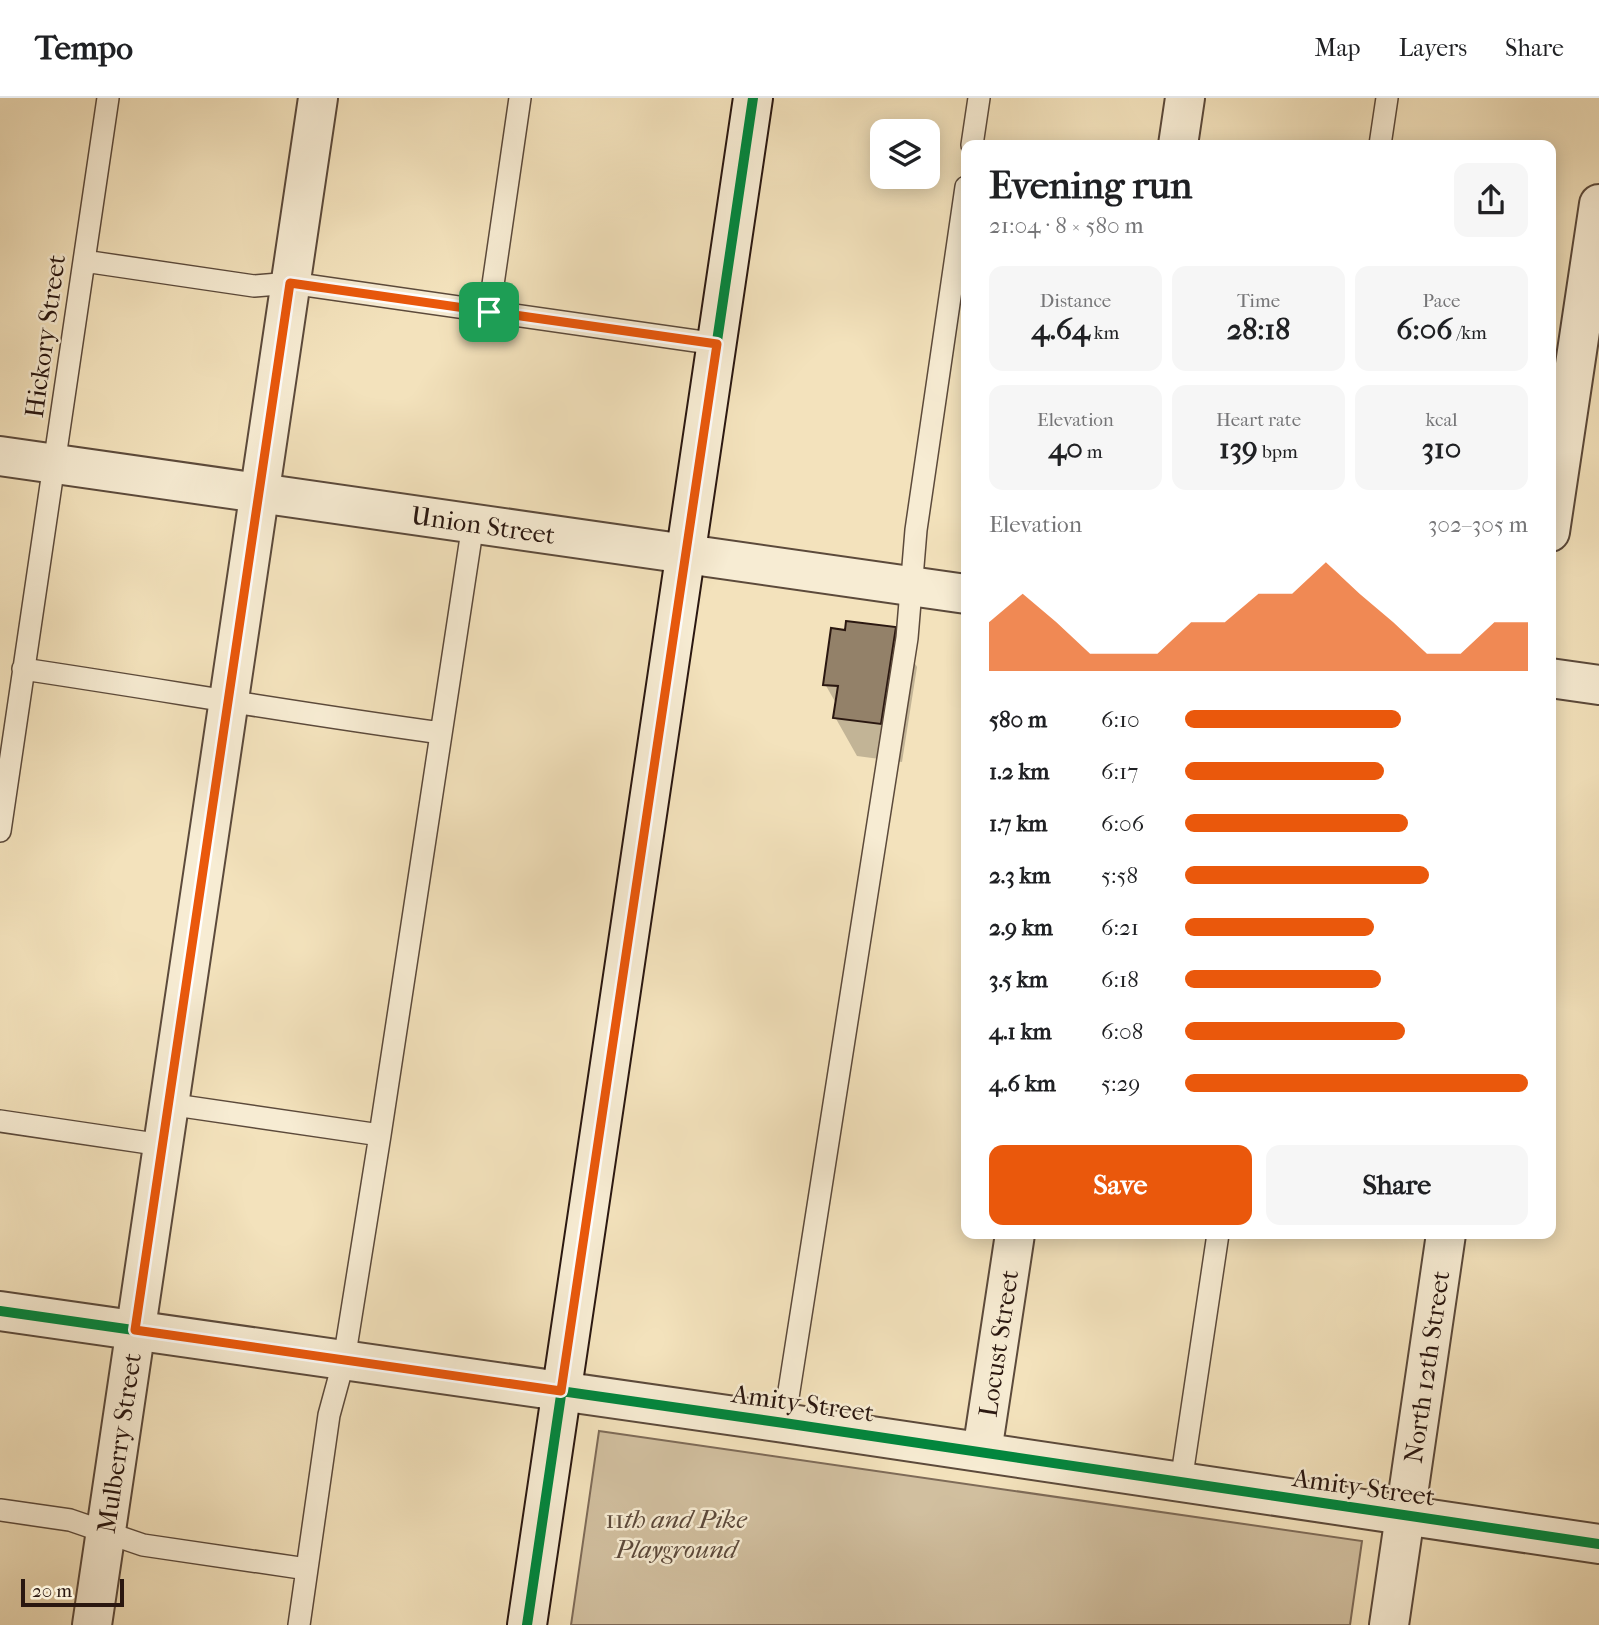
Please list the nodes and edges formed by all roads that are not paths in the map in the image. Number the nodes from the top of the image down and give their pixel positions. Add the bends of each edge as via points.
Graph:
1 (108, 98) edge
2 (318, 98) edge
3 (520, 98) edge
4 (754, 98) edge
5 (979, 98) edge
6 (1185, 98) edge
7 (1387, 98) edge
8 (973, 140) edge
9 (1179, 140) edge
10 (1381, 140) edge
11 (1599, 204) edge
12 (961, 221) edge
13 (84, 261) junction
14 (290, 283) junction
15 (489, 312) junction
16 (717, 344) junction
17 (0, 456) edge
18 (54, 464) junction
19 (1556, 492) edge
20 (259, 494) junction
21 (473, 524) junction
22 (685, 554) junction
23 (911, 586) junction
24 (961, 593) edge
25 (23, 669) junction
26 (1556, 679) edge
27 (1599, 685) edge
28 (228, 701) junction
29 (441, 733) junction
30 (0, 831) edge
31 (168, 1104) junction
32 (0, 1121) edge
33 (380, 1135) junction
34 (162, 1145) junction
35 (1014, 1239) edge
36 (1217, 1239) edge
37 (1445, 1239) edge
38 (0, 1311) edge
39 (135, 1330) junction
40 (344, 1360) junction
41 (561, 1391) junction
42 (784, 1423) junction
43 (982, 1452) junction
44 (1181, 1482) junction
45 (0, 1510) edge
46 (1405, 1516) junction
47 (106, 1532) junction
48 (1599, 1545) edge
49 (307, 1569) junction
50 (92, 1625) edge
51 (299, 1625) edge
52 (527, 1625) edge
53 (1389, 1625) edge

1 - 13 lane, Hickory Street
2 - 14 street, Mulberry Street
3 - 15 lane
4 - 16 street
5 - 8 lane
6 - 9 street
7 - 10 lane
11 - 19 street
12 - 23 lane
13 - 14 lane via 254,286
13 - 18 lane, Hickory Street
14 - 15 lane
14 - 20 street, Mulberry Street
15 - 16 lane
16 - 22 street
17 - 18 street, Union Street
18 - 20 street, Union Street
18 - 25 lane, Hickory Street
20 - 21 street, Union Street
20 - 28 street, Mulberry Street
21 - 22 street, Union Street
21 - 29 lane
22 - 23 street, Union Street
22 - 41 street
23 - 24 street, Union Street
23 - 42 lane
25 - 28 lane
25 - 30 lane, Hickory Street
26 - 27 street
28 - 29 lane
28 - 31 street, Mulberry Street
29 - 33 lane
31 - 33 lane
31 - 34 street, Mulberry Street
32 - 34 lane
33 - 40 lane
34 - 39 street, Mulberry Street
35 - 43 street, Locust Street
36 - 44 lane
37 - 46 street, North 12th Street
38 - 39 street, Amity Street
39 - 40 street, Amity Street
39 - 47 street, Mulberry Street
40 - 41 street, Amity Street
40 - 49 lane via 329,1415
41 - 42 street, Amity Street
41 - 52 street
42 - 43 street, Amity Street
43 - 44 street, Amity Street
44 - 46 street, Amity Street
45 - 47 lane via 70,1520
46 - 48 street, Amity Street
46 - 53 street, North 12th Street
47 - 49 lane via 143,1545
47 - 50 street, Mulberry Street
49 - 51 lane

